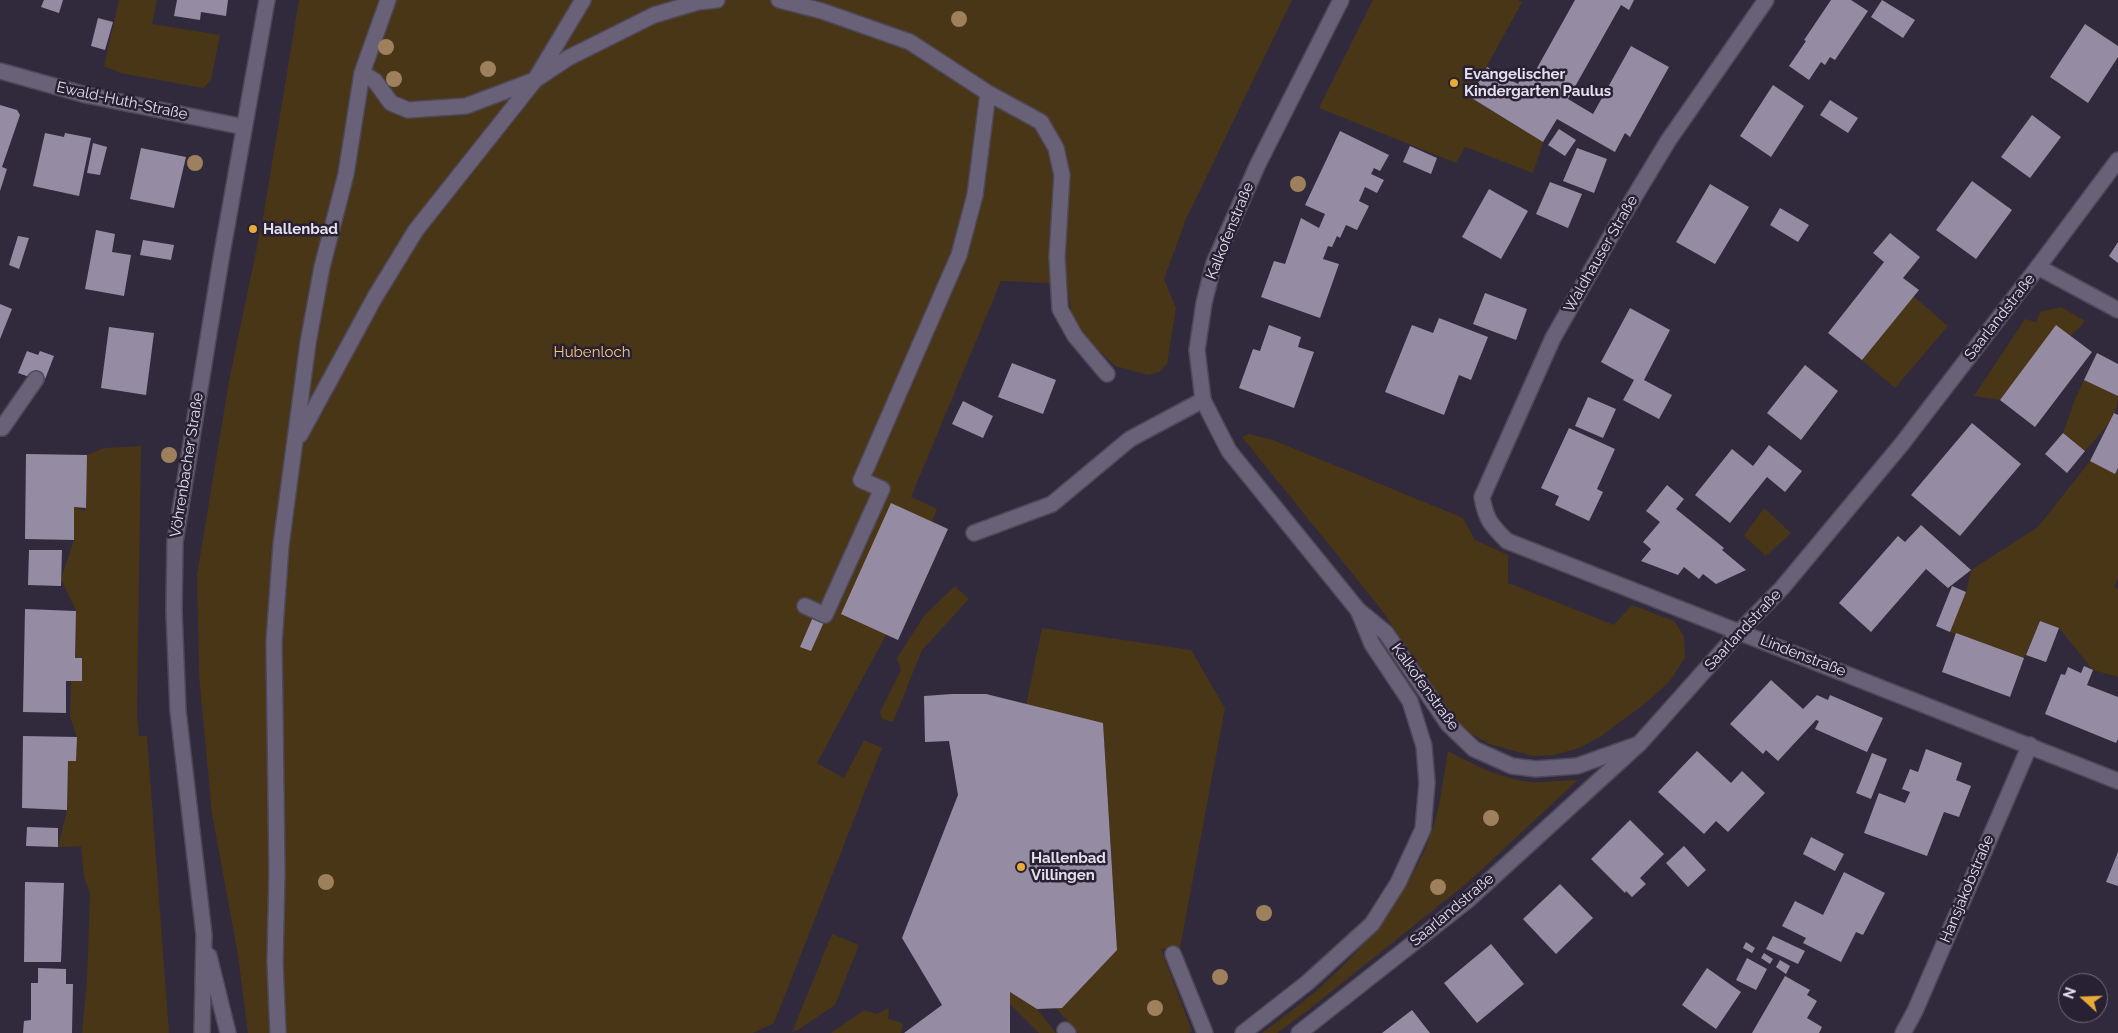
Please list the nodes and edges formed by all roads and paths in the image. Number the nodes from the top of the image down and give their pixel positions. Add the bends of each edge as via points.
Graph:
1 (267, 0) edge
2 (388, 0) edge
3 (583, 0) edge
4 (717, 0) edge
5 (779, 0) edge
6 (1341, 0) edge
7 (1766, 0) edge
8 (0, 71) edge
9 (362, 73) junction
10 (535, 80) junction
11 (988, 94) junction
12 (244, 127) junction
13 (2118, 160) edge
14 (2038, 267) junction
15 (2118, 310) edge
16 (1107, 374) dead end
17 (36, 380) dead end
18 (1203, 400) junction
19 (0, 428) edge
20 (296, 443) junction
21 (1492, 526) joint
22 (974, 533) dead end
23 (805, 606) dead end
24 (1358, 610) junction
25 (1740, 631) junction
26 (1640, 743) junction
27 (2030, 745) junction
28 (2118, 781) edge
29 (204, 935) junction
30 (1174, 954) dead end
31 (1302, 1032) edge
32 (202, 1033) edge
33 (228, 1033) edge
34 (278, 1033) edge
35 (1205, 1033) edge
36 (1243, 1033) edge
37 (1903, 1033) edge

1 - 12 street, Vöhrenbacher Straße
2 - 9 street
3 - 10 street
4 - 10 street via 654,15 568,58
5 - 11 street via 822,11 910,42
6 - 18 street, Kalkofenstraße via 1258,164 1214,263 1197,350
7 - 21 street, Waldhauser Straße via 1668,141 1553,338 1482,497 1485,514
8 - 12 street, Ewald-Huth-Straße via 86,95
9 - 10 street via 375,81 391,103 408,110 466,106
9 - 20 street via 346,174 320,276 308,343
10 - 20 street via 416,230
11 - 16 street via 1041,122 1056,148 1062,175 1057,257 1060,309 1075,336
11 - 23 street via 975,195 959,255 861,480 882,489 825,615
12 - 29 street, Vöhrenbacher Straße via 175,542 178,711
13 - 14 street, Saarlandstraße
14 - 15 street
14 - 25 street, Saarlandstraße via 1901,445 1782,588
17 - 19 street
18 - 22 street via 1130,439 1052,504
18 - 24 street, Kalkofenstraße via 1229,451
20 - 34 street via 281,545 274,642
21 - 25 street, Lindenstraße via 1508,540
24 - 26 street, Kalkofenstraße via 1386,633 1448,724 1474,749 1512,766 1536,769 1577,766
24 - 36 street, Kalkofenstraße via 1372,644 1410,700 1424,746 1427,783 1422,829 1398,883 1372,924 1307,983
25 - 26 street, Saarlandstraße
25 - 27 street, Lindenstraße
26 - 31 street, Saarlandstraße via 1468,900
27 - 28 street, Lindenstraße
27 - 37 street, Hansjakobstraße
29 - 32 street, Vöhrenbacher Straße
29 - 33 street, Vöhrenbacher Straße
30 - 35 street

